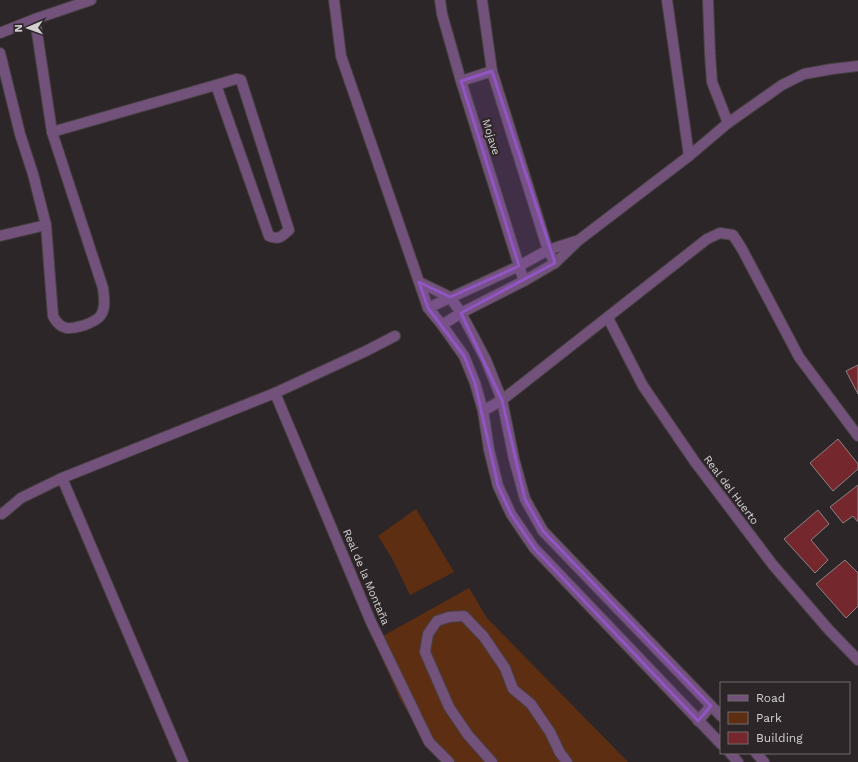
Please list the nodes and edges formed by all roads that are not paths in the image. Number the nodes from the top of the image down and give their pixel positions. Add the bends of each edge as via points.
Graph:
1 (91, 0) edge
2 (334, 0) edge
3 (440, 0) edge
4 (482, 0) edge
5 (667, 0) edge
6 (708, 0) edge
7 (35, 19) junction
8 (0, 33) edge
9 (0, 53) edge
10 (858, 66) edge
11 (492, 71) junction
12 (461, 81) junction
13 (216, 85) junction
14 (728, 124) junction
15 (52, 132) junction
16 (689, 156) junction
17 (46, 225) junction
18 (0, 236) edge
19 (579, 240) junction
20 (548, 250) junction
21 (555, 263) junction
22 (518, 266) junction
23 (524, 281) junction
24 (419, 282) junction
25 (450, 297) junction
26 (428, 308) junction
27 (461, 313) junction
28 (608, 318) junction
29 (442, 325) junction
30 (395, 336) dead end
31 (275, 393) junction
32 (502, 400) junction
33 (483, 411) junction
34 (858, 436) edge
35 (62, 478) junction
36 (2, 514) dead end
37 (858, 660) edge
38 (711, 706) junction
39 (720, 715) edge
40 (698, 720) junction
41 (720, 743) edge
42 (731, 754) edge
43 (757, 754) edge
44 (183, 762) edge
45 (449, 762) edge
46 (492, 762) edge
47 (567, 762) edge
48 (738, 762) edge
49 (764, 762) edge

1 - 7 street
2 - 24 street via 341,56
3 - 12 street, Mojave
4 - 11 street, Mojave
5 - 16 street
6 - 14 street via 712,82
7 - 8 street
7 - 15 street
9 - 17 street
10 - 14 street via 804,74 782,85
11 - 12 street
11 - 20 street, Mojave
12 - 22 street, Mojave
13 - 13 street via 269,236 282,237 289,230 241,80
13 - 15 street
14 - 16 street
15 - 17 street via 103,288 104,307 100,317 90,323 72,329 57,323 53,316
16 - 19 street
17 - 18 street
19 - 20 street
19 - 21 street
20 - 21 street, Mojave
20 - 22 street
21 - 23 street
22 - 23 street, Mojave
22 - 25 street
23 - 27 street
24 - 25 street
24 - 26 street
25 - 26 street
25 - 27 street
26 - 29 street
27 - 29 street
27 - 32 street via 486,360
28 - 32 street
28 - 34 street via 707,239 720,233 733,235 800,357
28 - 37 street, Real del Huerto via 643,386 695,462 773,565
29 - 33 street via 464,356
30 - 31 street
31 - 35 street
31 - 45 street, Real de la Montaña via 371,622 429,742
32 - 33 street
32 - 38 street via 525,500 543,531
33 - 40 street via 498,486 511,514 526,536 540,554
35 - 36 street via 21,498
35 - 44 street
38 - 39 street
38 - 40 street
40 - 41 street
42 - 48 street
43 - 49 street
46 - 47 street via 468,735 449,707 425,652 428,634 437,621 464,616 484,637 505,668 514,689 531,704

